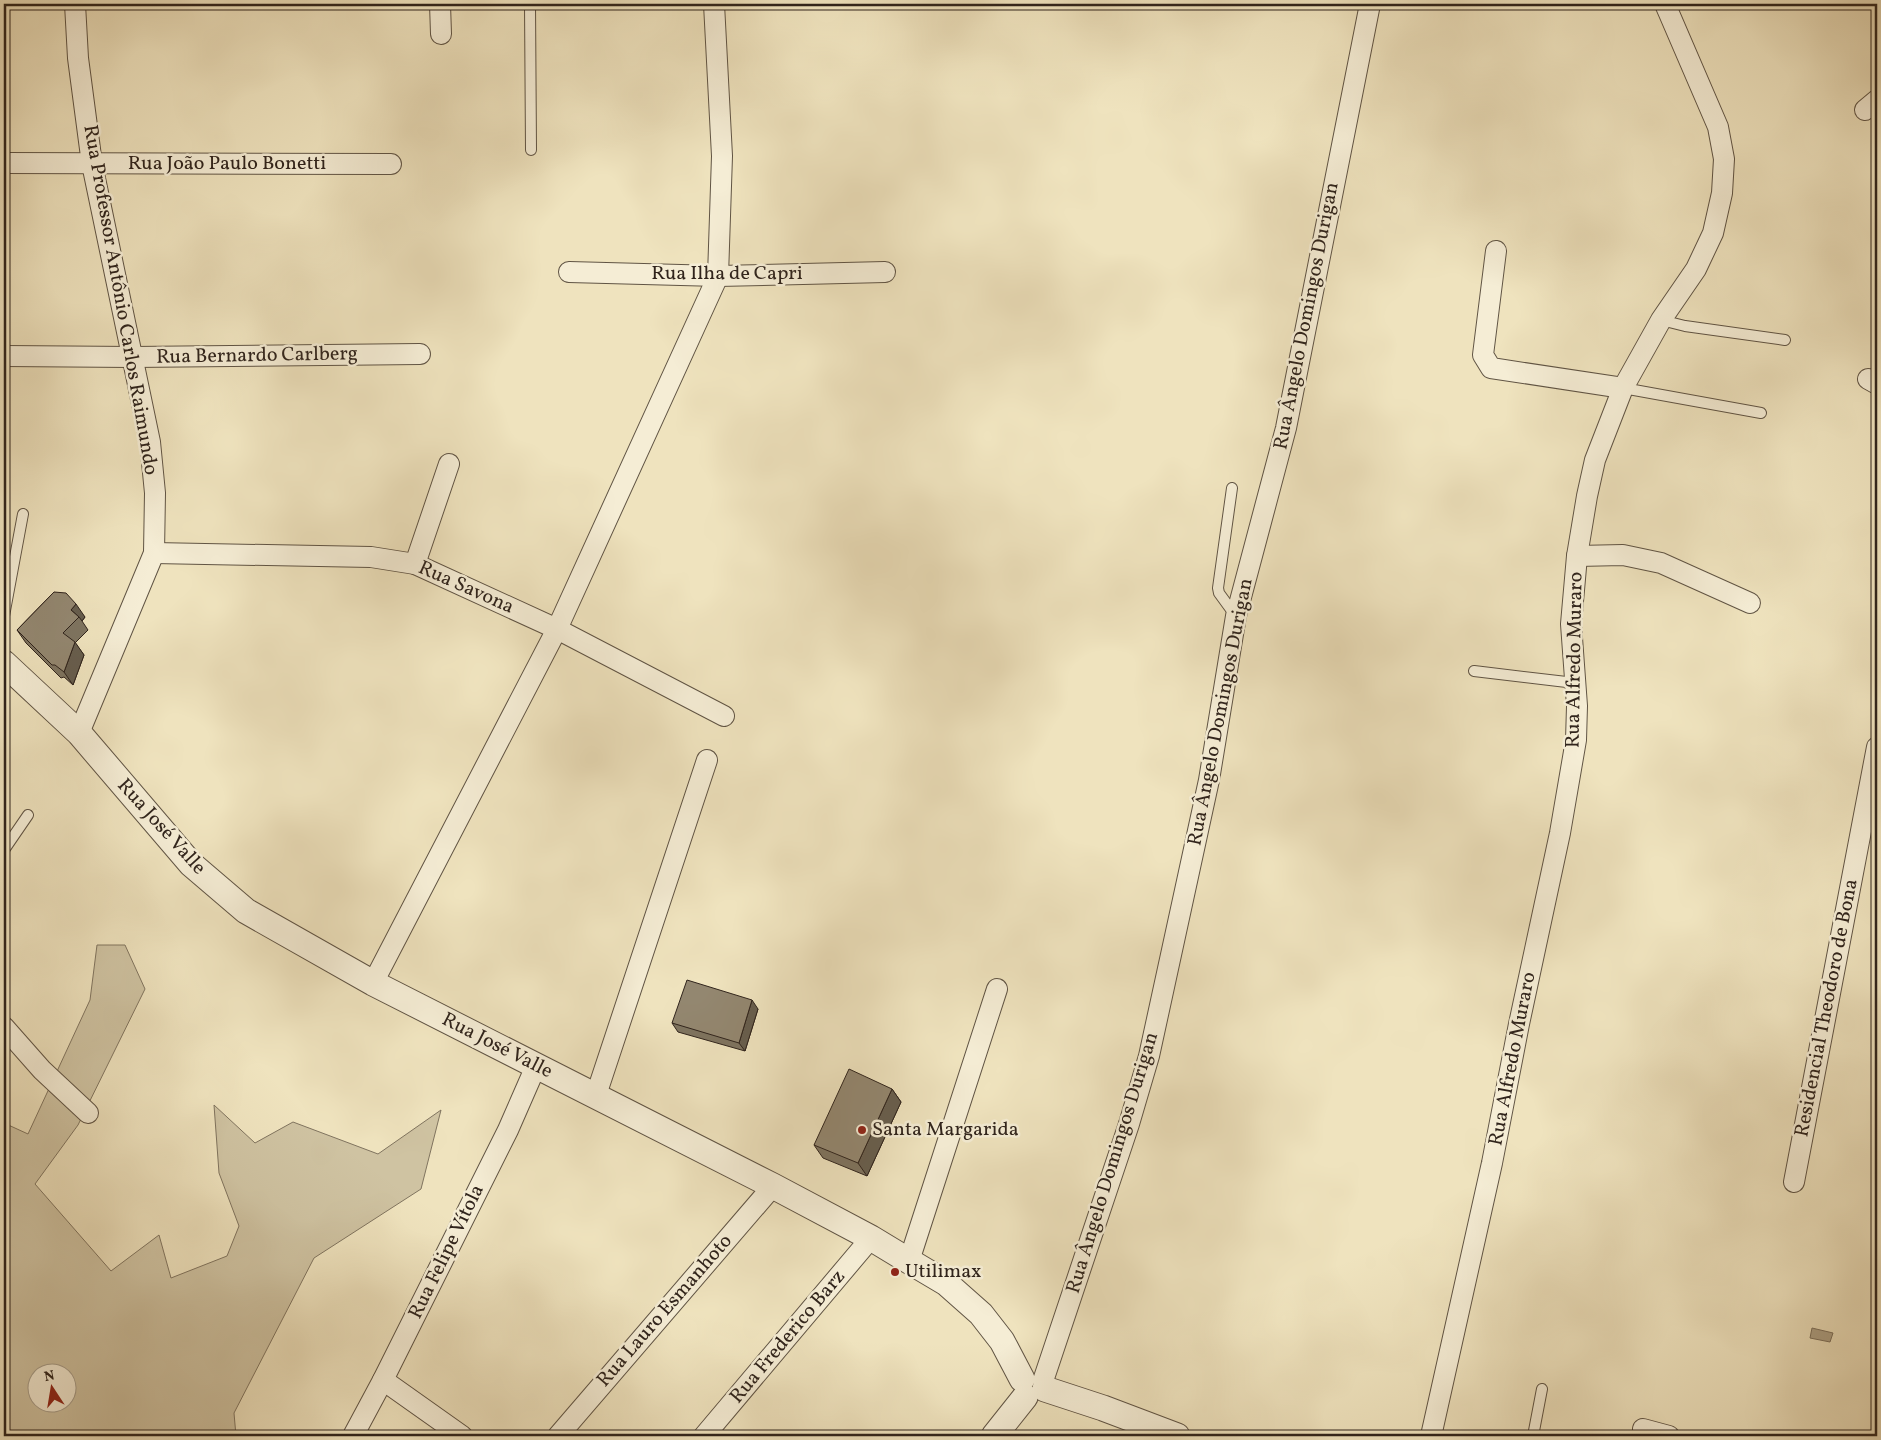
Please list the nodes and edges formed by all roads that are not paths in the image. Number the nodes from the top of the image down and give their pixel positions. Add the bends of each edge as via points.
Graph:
1 (76, 4) edge
2 (440, 4) edge
3 (530, 4) edge
4 (714, 4) edge
5 (1370, 4) edge
6 (1665, 4) edge
7 (441, 34) dead end
8 (531, 150) dead end
9 (4, 163) edge
10 (92, 164) junction
11 (391, 164) dead end
12 (1496, 250) dead end
13 (569, 272) dead end
14 (885, 272) dead end
15 (718, 276) junction
16 (1661, 320) junction
17 (1785, 340) dead end
18 (420, 354) dead end
19 (4, 356) edge
20 (133, 357) junction
21 (1623, 388) junction
22 (1761, 413) dead end
23 (449, 464) dead end
24 (1232, 488) dead end
25 (23, 514) dead end
26 (154, 553) junction
27 (1576, 556) junction
28 (416, 564) junction
29 (1750, 603) dead end
30 (4, 616) edge
31 (1236, 616) junction
32 (556, 629) junction
33 (4, 664) edge
34 (1474, 671) dead end
35 (1575, 683) junction
36 (724, 716) dead end
37 (79, 733) junction
38 (1877, 747) edge
39 (707, 760) dead end
40 (28, 815) dead end
41 (4, 850) edge
42 (373, 983) junction
43 (997, 989) dead end
44 (4, 1027) edge
45 (536, 1066) junction
46 (596, 1095) junction
47 (88, 1113) dead end
48 (1794, 1182) dead end
49 (773, 1186) junction
50 (871, 1238) junction
51 (909, 1261) junction
52 (383, 1380) junction
53 (1034, 1387) junction
54 (1542, 1389) dead end
55 (1643, 1429) dead end
56 (353, 1436) edge
57 (462, 1436) edge
58 (558, 1436) edge
59 (704, 1436) edge
60 (994, 1436) edge
61 (1176, 1436) edge
62 (1430, 1436) edge
63 (1533, 1436) edge
64 (1669, 1436) edge

1 - 10 street, Rua Professor Antônio Carlos Raimundo via 78,58
2 - 7 street
3 - 8 lane
4 - 15 street via 722,156
5 - 31 street, Rua Ângelo Domingos Durigan via 1286,428
6 - 16 street, Rua Alfredo Muraro via 1718,127 1724,159 1722,193 1713,233 1696,269
9 - 10 street, Rua João Paulo Bonetti
10 - 11 street, Rua João Paulo Bonetti
10 - 20 street, Rua Professor Antônio Carlos Raimundo
12 - 21 street via 1482,355 1491,368
13 - 15 street, Rua Ilha de Capri
14 - 15 street, Rua Ilha de Capri
15 - 32 street
16 - 17 lane
16 - 21 street, Rua Alfredo Muraro
18 - 20 street, Rua Bernardo Carlberg
19 - 20 street, Rua Bernardo Carlberg
20 - 26 street, Rua Professor Antônio Carlos Raimundo via 150,442 155,493
21 - 22 lane
21 - 27 street, Rua Alfredo Muraro via 1596,460
23 - 28 street
24 - 31 lane via 1218,588
25 - 30 lane
26 - 28 street, Rua Savona via 371,558
26 - 37 street, Rua Professor Antônio Carlos Raimundo
27 - 29 street via 1623,556 1661,563
27 - 35 street, Rua Alfredo Muraro via 1571,624
28 - 32 street, Rua Savona
31 - 53 street, Rua Ângelo Domingos Durigan via 1209,780 1149,1056 1131,1117
32 - 36 street, Rua Savona
32 - 42 street
33 - 37 street, Rua José Valle
34 - 35 lane
35 - 62 street, Rua Alfredo Muraro via 1576,740 1560,833 1492,1163
37 - 42 street, Rua José Valle via 191,864 246,911
38 - 48 street, Residencial Theodoro de Bona
39 - 46 street
40 - 41 lane
42 - 45 street, Rua José Valle
43 - 51 street
44 - 47 street via 42,1070
45 - 46 street, Rua José Valle
45 - 52 street, Rua Felipe Vítola via 508,1130
46 - 49 street, Rua José Valle
49 - 50 street, Rua José Valle
49 - 58 street, Rua Lauro Esmanhoto
50 - 51 street, Rua José Valle
50 - 59 street, Rua Frederico Barz
51 - 53 street, Rua José Valle via 946,1283 981,1314
52 - 56 street, Rua Felipe Vítola
52 - 57 street
53 - 60 street, Rua Ângelo Domingos Durigan
53 - 61 street via 1103,1408
54 - 63 lane
55 - 64 street

